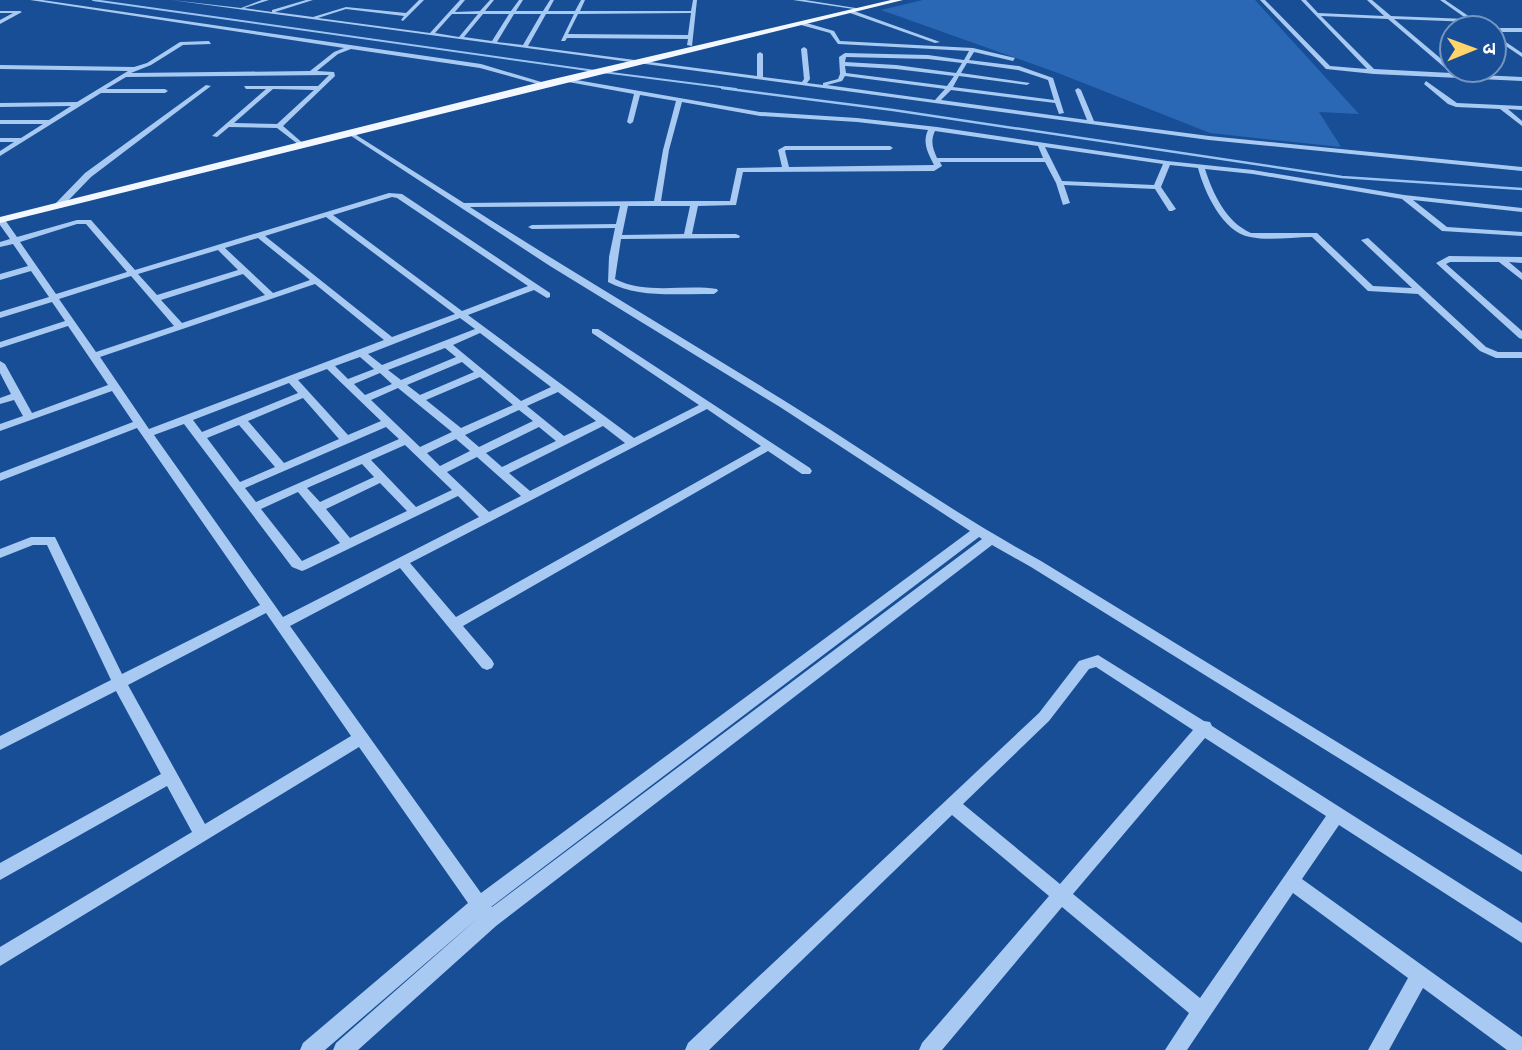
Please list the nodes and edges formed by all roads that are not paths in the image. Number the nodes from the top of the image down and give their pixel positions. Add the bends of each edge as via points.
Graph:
1 (32, 0) edge
2 (173, 0) edge
3 (267, 0) edge
4 (311, 0) edge
5 (422, 0) edge
6 (463, 0) edge
7 (492, 0) edge
8 (521, 0) edge
9 (552, 0) edge
10 (795, 0) edge
11 (900, 0) edge
12 (1262, 0) edge
13 (1303, 0) edge
14 (1369, 0) edge
15 (1442, 0) edge
16 (582, 2) edge
17 (695, 2) edge
18 (882, 2) edge
19 (681, 4) dead end
20 (293, 5) junction
21 (391, 5) dead end
22 (606, 5) dead end
23 (310, 8) dead end
24 (237, 9) junction
25 (856, 10) junction
26 (0, 12) edge
27 (383, 12) junction
28 (482, 12) junction
29 (513, 12) junction
30 (545, 12) junction
31 (578, 12) junction
32 (692, 12) junction
33 (267, 13) junction
34 (452, 13) junction
35 (1317, 14) junction
36 (1462, 14) edge
37 (407, 15) junction
38 (1389, 17) junction
39 (312, 18) junction
40 (1438, 19) edge
41 (574, 20) junction
42 (666, 20) dead end
43 (678, 20) dead end
44 (692, 20) junction
45 (0, 22) edge
46 (803, 24) junction
47 (887, 24) junction
48 (677, 28) dead end
49 (691, 28) junction
50 (875, 28) dead end
51 (394, 29) junction
52 (569, 29) junction
53 (623, 29) dead end
54 (431, 35) junction
55 (565, 36) junction
56 (880, 36) dead end
57 (691, 37) junction
58 (461, 38) junction
59 (209, 43) dead end
60 (493, 43) junction
61 (886, 44) junction
62 (350, 47) junction
63 (525, 47) junction
64 (951, 47) junction
65 (804, 49) dead end
66 (973, 50) junction
67 (556, 51) junction
68 (690, 51) junction
69 (760, 54) dead end
70 (1013, 59) dead end
71 (1438, 59) edge
72 (965, 62) junction
73 (633, 64) junction
74 (843, 64) junction
75 (0, 67) edge
76 (134, 69) junction
77 (1374, 72) junction
78 (312, 73) junction
79 (843, 74) junction
80 (125, 75) junction
81 (956, 75) junction
82 (1438, 75) edge
83 (760, 78) junction
84 (569, 79) junction
85 (1027, 83) dead end
86 (1426, 83) dead end
87 (545, 84) junction
88 (803, 84) junction
89 (208, 86) dead end
90 (814, 86) junction
91 (246, 87) dead end
92 (271, 88) junction
93 (319, 88) junction
94 (949, 88) junction
95 (1077, 90) dead end
96 (100, 91) junction
97 (165, 91) dead end
98 (638, 94) junction
99 (679, 101) junction
100 (937, 101) junction
101 (1058, 102) junction
102 (0, 104) edge
103 (79, 104) junction
104 (1502, 107) junction
105 (1522, 108) edge
106 (1061, 113) dead end
107 (0, 122) edge
108 (50, 122) junction
109 (630, 122) dead end
110 (1092, 124) junction
111 (1522, 124) edge
112 (228, 125) junction
113 (279, 126) junction
114 (932, 129) junction
115 (351, 134) junction
116 (215, 136) dead end
117 (23, 139) junction
118 (0, 140) edge
119 (1040, 143) junction
120 (303, 146) junction
121 (890, 148) dead end
122 (0, 154) edge
123 (935, 160) junction
124 (1047, 160) junction
125 (1167, 163) junction
126 (1201, 166) junction
127 (786, 169) junction
128 (1522, 169) edge
129 (1060, 183) junction
130 (1157, 187) junction
131 (1404, 197) junction
132 (1066, 203) dead end
133 (657, 204) junction
134 (694, 204) junction
135 (465, 205) junction
136 (624, 205) junction
137 (58, 206) junction
138 (1171, 209) dead end
139 (1522, 210) edge
140 (327, 214) junction
141 (0, 219) edge
142 (620, 226) junction
143 (532, 227) dead end
144 (1522, 234) edge
145 (259, 235) junction
146 (688, 236) junction
147 (736, 236) dead end
148 (618, 237) junction
149 (1365, 240) dead end
150 (16, 241) junction
151 (0, 245) edge
152 (219, 247) junction
153 (1501, 260) junction
154 (1522, 260) edge
155 (34, 267) junction
156 (244, 271) junction
157 (132, 273) junction
158 (0, 277) edge
159 (1522, 277) edge
160 (316, 281) junction
161 (534, 287) junction
162 (714, 291) dead end
163 (1420, 291) junction
164 (547, 295) dead end
165 (271, 296) junction
166 (54, 298) junction
167 (155, 299) junction
168 (463, 314) junction
169 (0, 315) edge
170 (71, 322) junction
171 (180, 327) junction
172 (483, 329) junction
173 (595, 331) dead end
174 (1522, 336) edge
175 (391, 341) junction
176 (446, 344) junction
177 (0, 345) edge
178 (361, 353) junction
179 (1522, 355) edge
180 (94, 356) junction
181 (463, 358) junction
182 (328, 365) junction
183 (1, 368) edge
184 (381, 370) junction
185 (481, 373) junction
186 (291, 379) junction
187 (346, 383) junction
188 (401, 383) junction
189 (115, 386) junction
190 (559, 387) junction
191 (304, 394) junction
192 (17, 396) junction
193 (364, 399) junction
194 (420, 399) junction
195 (0, 401) edge
196 (520, 405) junction
197 (707, 405) junction
198 (29, 418) junction
199 (186, 419) junction
200 (242, 420) junction
201 (604, 421) junction
202 (388, 422) junction
203 (540, 422) junction
204 (0, 428) edge
205 (144, 429) junction
206 (458, 433) junction
207 (200, 437) junction
208 (346, 440) junction
209 (407, 440) junction
210 (563, 441) junction
211 (633, 443) junction
212 (769, 446) junction
213 (419, 452) junction
214 (478, 452) junction
215 (364, 459) junction
216 (282, 468) junction
217 (439, 471) junction
218 (806, 471) dead end
219 (501, 472) junction
220 (0, 477) edge
221 (382, 478) junction
222 (238, 487) junction
223 (300, 487) junction
224 (460, 491) junction
225 (530, 497) junction
226 (254, 507) junction
227 (318, 508) junction
228 (415, 513) junction
229 (488, 518) junction
230 (985, 535) junction
231 (349, 545) junction
232 (0, 554) edge
233 (402, 562) junction
234 (269, 606) junction
235 (281, 624) junction
236 (454, 625) junction
237 (487, 664) dead end
238 (119, 682) junction
239 (1205, 727) junction
240 (361, 738) junction
241 (0, 743) edge
242 (171, 776) junction
243 (951, 804) junction
244 (1337, 814) junction
245 (201, 833) junction
246 (1522, 864) edge
247 (0, 873) edge
248 (1291, 881) junction
249 (1060, 894) junction
250 (479, 905) junction
251 (490, 920) junction
252 (1522, 934) edge
253 (0, 957) edge
254 (1420, 975) junction
255 (1202, 1012) junction
256 (334, 1029) junction
257 (348, 1048) edge
258 (1522, 1049) edge
259 (310, 1050) edge
260 (695, 1050) edge
261 (929, 1050) edge
262 (1175, 1050) edge
263 (1378, 1050) edge

1 - 62 street
2 - 24 street
3 - 24 street
4 - 20 street
5 - 37 street
6 - 34 street
7 - 28 street
8 - 29 street
9 - 30 street
10 - 25 street
11 - 18 main road
12 - 77 street via 1325,66
13 - 35 street
14 - 38 street
15 - 36 street
16 - 22 street
16 - 31 street
17 - 19 street
17 - 32 street
18 - 25 main road
20 - 23 street
20 - 33 street
21 - 27 street
24 - 33 street
25 - 46 main road
25 - 47 street
26 - 45 street via 20,12
27 - 37 street
27 - 39 street via 346,8
28 - 29 street
28 - 34 street
28 - 58 street
29 - 30 street
29 - 60 street
30 - 31 street
30 - 63 street
31 - 32 street
31 - 41 street
32 - 44 street
33 - 39 street
34 - 54 street
35 - 38 street
35 - 77 street
37 - 51 street
38 - 40 street
38 - 71 street
39 - 51 street
41 - 42 street
41 - 52 street
43 - 44 street
44 - 49 street
46 - 61 street via 832,32 836,42
46 - 68 main road
47 - 50 street
47 - 64 street
48 - 49 street
49 - 57 street
51 - 54 street
52 - 53 street
52 - 55 street
54 - 58 street
55 - 57 street
55 - 67 street
56 - 61 street
57 - 68 street
58 - 60 street
59 - 76 street via 182,43
60 - 63 street
61 - 64 street
62 - 78 street
62 - 87 street via 481,66
63 - 67 street
64 - 66 street
65 - 88 street via 807,79
66 - 70 street
66 - 72 street
67 - 73 street
68 - 73 main road
69 - 83 street
72 - 74 street via 845,55
72 - 81 street
72 - 101 street via 1026,69 1048,77
73 - 83 street
73 - 84 main road
74 - 79 street
74 - 81 street
75 - 76 street
76 - 80 street
77 - 82 street
78 - 80 street
78 - 93 street via 333,75
79 - 90 street via 837,82
79 - 94 street
80 - 96 street
81 - 85 street
81 - 94 street
83 - 88 street
84 - 87 main road
84 - 98 street
86 - 104 street via 1456,105
87 - 115 main road
88 - 90 street
89 - 137 street via 88,175
90 - 100 street
91 - 92 street
92 - 93 street
92 - 112 street
93 - 113 street
94 - 100 street
94 - 101 street
95 - 110 street
96 - 97 street
96 - 103 street
98 - 99 street
98 - 109 street
99 - 114 street via 771,115
99 - 133 street
100 - 110 street
101 - 106 street
102 - 103 street
103 - 108 street
104 - 105 street
104 - 111 street
107 - 108 street
108 - 117 street
110 - 128 street
112 - 113 street
112 - 116 street
113 - 120 street
114 - 119 street
114 - 123 street via 928,144
115 - 120 main road
115 - 135 street
117 - 118 street
117 - 122 street
119 - 124 street
119 - 125 street
120 - 137 main road
121 - 127 street via 782,148
123 - 124 street
123 - 127 street via 938,166 930,169
124 - 129 street
125 - 126 street
125 - 130 street
126 - 131 street
126 - 163 street via 1211,197 1241,232 1314,235 1371,289
127 - 134 street via 740,170 735,202
129 - 130 street
129 - 132 street
130 - 138 street
131 - 139 street
131 - 144 street via 1445,229
133 - 134 street
133 - 136 street
134 - 146 street
135 - 136 street
135 - 230 street
136 - 142 street
137 - 141 main road
140 - 145 street
140 - 161 street via 399,196
140 - 168 street
141 - 150 street
142 - 143 street
142 - 148 street
145 - 152 street
145 - 160 street
146 - 147 street
146 - 148 street
148 - 162 street via 611,280 615,284
149 - 163 street
150 - 151 street
150 - 155 street
150 - 157 street via 88,222
152 - 156 street
152 - 157 street
153 - 154 street
153 - 159 street
153 - 174 street via 1449,259 1440,263
155 - 158 street
155 - 166 street
156 - 165 street
156 - 167 street
157 - 166 street
157 - 167 street
160 - 165 street
160 - 175 street
161 - 164 street
161 - 168 street
163 - 179 street via 1488,352
165 - 171 street
166 - 169 street
166 - 170 street
167 - 171 street
168 - 172 street
168 - 175 street
170 - 177 street
170 - 180 street
171 - 180 street
172 - 176 street
172 - 190 street
173 - 197 street
175 - 178 street
176 - 181 street
176 - 184 street
178 - 182 street
178 - 184 street
180 - 189 street
181 - 185 street
181 - 188 street
182 - 186 street
182 - 187 street
183 - 192 street
184 - 187 street
184 - 188 street
185 - 194 street
185 - 196 street
186 - 191 street
186 - 199 street
187 - 193 street
188 - 193 street
188 - 194 street
189 - 198 street
189 - 205 street
190 - 196 street
190 - 201 street
191 - 200 street
191 - 208 street
192 - 195 street
192 - 198 street
193 - 202 street
194 - 206 street
196 - 203 street
196 - 206 street
197 - 211 street
197 - 212 street
198 - 204 street
199 - 205 street
199 - 207 street
200 - 207 street
200 - 216 street
201 - 210 street
201 - 211 street
202 - 208 street
202 - 209 street
203 - 210 street
203 - 214 street
205 - 220 street
205 - 234 street
206 - 213 street
206 - 214 street
207 - 222 street
208 - 216 street
209 - 213 street
209 - 215 street
210 - 219 street
211 - 225 street
212 - 218 street
212 - 236 street
213 - 217 street
214 - 217 street
214 - 219 street
215 - 221 street
215 - 223 street
216 - 222 street
217 - 224 street
219 - 225 street
221 - 227 street
221 - 228 street
222 - 226 street
223 - 226 street
223 - 227 street
224 - 228 street
224 - 229 street
225 - 229 street
226 - 231 street via 297,564 302,566
227 - 231 street
228 - 231 street
229 - 233 street
230 - 246 street
230 - 250 street
230 - 251 street
232 - 238 street via 32,541 51,540
233 - 235 street
233 - 236 street
234 - 235 street
234 - 238 street
235 - 240 street
236 - 237 street
238 - 241 street
238 - 242 street
239 - 243 street via 1105,663 1092,661 1044,717
239 - 244 street
239 - 249 street
240 - 245 street
240 - 250 street
242 - 245 street
242 - 247 street
243 - 249 street
243 - 260 street
244 - 248 street
244 - 252 street
245 - 253 street
248 - 254 street
248 - 255 street
249 - 255 street
249 - 261 street
250 - 251 street
250 - 256 street
251 - 257 street
254 - 258 street
254 - 263 street
255 - 262 street
256 - 257 street
256 - 259 street

